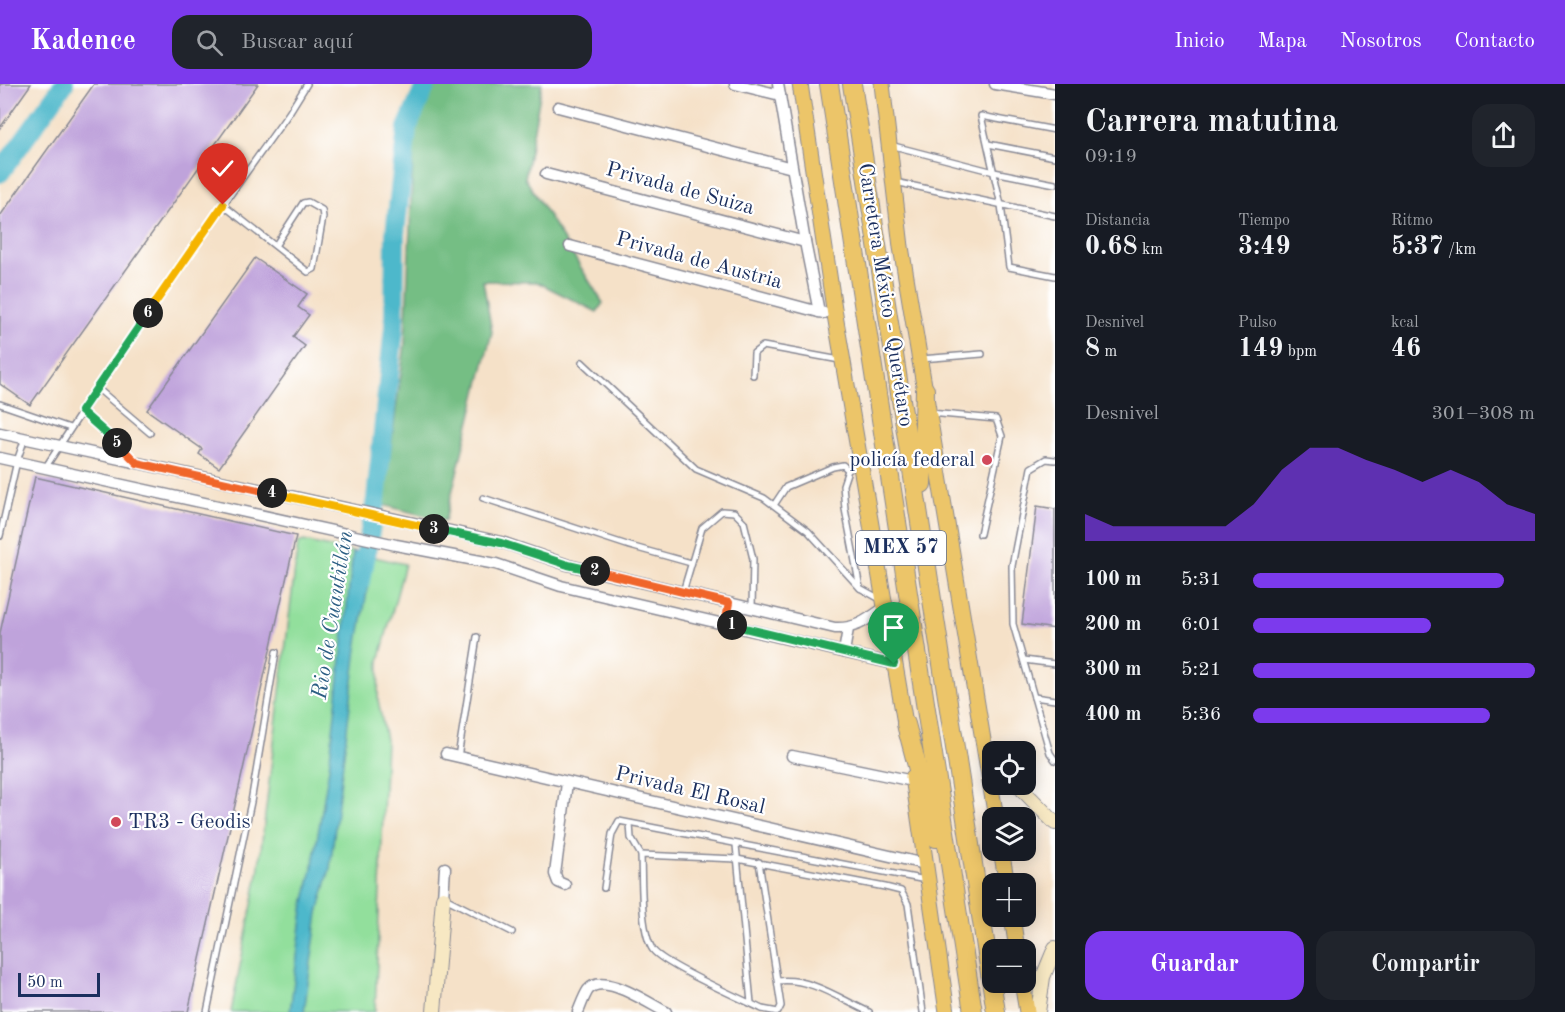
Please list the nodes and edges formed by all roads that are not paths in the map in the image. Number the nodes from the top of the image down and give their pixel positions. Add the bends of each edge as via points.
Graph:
1 (307, 84) edge
2 (735, 84) edge
3 (800, 84) edge
4 (829, 84) edge
5 (852, 84) edge
6 (882, 84) edge
7 (1001, 85) edge
8 (1029, 87) edge
9 (779, 90) edge
10 (1055, 94) edge
11 (558, 107) dead end
12 (1055, 130) edge
13 (889, 144) junction
14 (988, 144) junction
15 (1055, 157) edge
16 (792, 168) junction
17 (994, 172) junction
18 (546, 174) dead end
19 (893, 181) junction
20 (1055, 184) edge
21 (223, 205) junction
22 (1001, 205) junction
23 (1055, 216) edge
24 (805, 242) junction
25 (275, 246) junction
26 (570, 246) dead end
27 (1055, 276) edge
28 (819, 312) junction
29 (835, 315) junction
30 (982, 354) dead end
31 (920, 359) junction
32 (843, 361) junction
33 (582, 362) dead end
34 (753, 375) dead end
35 (97, 387) junction
36 (925, 390) junction
37 (0, 404) edge
38 (81, 411) junction
39 (929, 413) junction
40 (70, 428) junction
41 (0, 433) edge
42 (150, 433) dead end
43 (26, 438) junction
44 (58, 446) junction
45 (0, 458) edge
46 (1055, 460) edge
47 (16, 461) junction
48 (137, 463) junction
49 (854, 467) junction
50 (45, 468) junction
51 (483, 498) dead end
52 (774, 506) junction
53 (920, 522) junction
54 (980, 534) dead end
55 (0, 536) edge
56 (691, 563) junction
57 (600, 572) junction
58 (860, 588) junction
59 (682, 591) junction
60 (595, 594) junction
61 (729, 603) junction
62 (883, 604) junction
63 (752, 608) junction
64 (767, 612) junction
65 (725, 623) junction
66 (848, 628) junction
67 (763, 633) junction
68 (477, 637) dead end
69 (276, 652) dead end
70 (844, 652) junction
71 (1024, 660) junction
72 (894, 664) junction
73 (1055, 664) edge
74 (1034, 697) junction
75 (1055, 700) edge
76 (906, 724) junction
77 (986, 741) edge
78 (446, 754) dead end
79 (792, 756) dead end
80 (458, 757) junction
81 (1055, 760) edge
82 (914, 781) junction
83 (567, 783) junction
84 (1028, 795) edge
85 (1055, 823) edge
86 (630, 824) junction
87 (736, 845) junction
88 (641, 855) junction
89 (737, 859) junction
90 (759, 862) junction
91 (925, 864) junction
92 (444, 868) dead end
93 (927, 880) junction
94 (565, 885) dead end
95 (604, 888) dead end
96 (443, 898) junction
97 (959, 923) junction
98 (512, 932) dead end
99 (1055, 948) edge
100 (777, 981) junction
101 (1024, 993) edge
102 (751, 1003) junction
103 (662, 1011) edge
104 (207, 1012) edge
105 (434, 1012) edge
106 (578, 1012) edge
107 (869, 1012) edge
108 (923, 1012) edge
109 (947, 1012) edge
110 (973, 1012) edge
111 (996, 1012) edge
112 (1027, 1012) edge
113 (1038, 1012) edge

1 - 21 lane
2 - 9 street
3 - 29 main road
4 - 97 highway, Carretera México - Querétaro / MEX 57
5 - 53 highway, Carretera México - Querétaro / MEX 57
6 - 13 main road
7 - 8 street
8 - 10 street
9 - 16 street
11 - 16 street
12 - 14 lane via 981,116
13 - 17 lane
13 - 19 main road
14 - 15 lane
14 - 17 lane
16 - 24 street
17 - 20 lane
17 - 22 lane
18 - 24 street, Privada de Suiza
19 - 22 lane
19 - 31 main road
21 - 25 lane
21 - 35 lane
22 - 23 lane
22 - 27 lane via 1010,267
24 - 28 street
25 - 25 lane via 308,272 314,269 322,210 303,203
26 - 28 street, Privada de Austria
28 - 29 street, Privada de Austria
29 - 32 main road
30 - 31 lane
31 - 36 main road
32 - 34 lane via 763,346 754,353
32 - 49 main road
33 - 52 lane via 696,469
35 - 38 lane
35 - 42 lane
36 - 39 main road
36 - 53 highway
37 - 40 lane
38 - 40 lane
38 - 48 lane
39 - 54 lane via 996,419 1002,436
39 - 77 main road
40 - 44 lane
41 - 43 street
43 - 44 street
43 - 47 lane
44 - 48 street
44 - 50 lane
45 - 47 street
46 - 71 lane via 1046,459 1031,468 1012,566 1014,624
47 - 50 street
47 - 55 lane
48 - 57 street via 501,543
49 - 52 lane via 833,467 786,487
49 - 58 lane via 843,485
49 - 62 main road
50 - 60 street via 496,564
51 - 56 lane
52 - 58 lane via 808,531
53 - 111 highway, Carretera México - Querétaro / MEX 57
56 - 59 lane
56 - 63 lane via 702,528 722,511 734,512 744,522 753,559
57 - 59 street
57 - 60 street
58 - 62 lane
59 - 61 street
60 - 65 street
61 - 63 street
61 - 65 street
62 - 66 street via 862,624
62 - 72 main road
63 - 64 street
64 - 66 street
64 - 67 street
65 - 67 street
66 - 70 street
67 - 70 street
68 - 80 lane
69 - 104 lane via 251,802
70 - 72 street
71 - 73 lane
71 - 74 lane
72 - 76 main road
74 - 75 lane
74 - 81 lane
76 - 82 main road
76 - 97 highway
78 - 80 street, Privada El Rosal
79 - 82 street
80 - 83 street, Privada El Rosal
82 - 91 main road
83 - 91 street, Privada El Rosal
83 - 94 street via 555,874 558,882
84 - 85 main road
86 - 87 lane
86 - 88 lane via 631,838
86 - 95 lane via 619,821 612,834
87 - 89 lane
87 - 93 lane
88 - 89 lane
88 - 102 lane via 644,922 653,951
89 - 90 lane
89 - 102 lane
90 - 100 lane
90 - 108 lane via 901,891 908,903
91 - 93 main road
92 - 96 street
93 - 109 main road
96 - 98 lane
96 - 105 main road
97 - 110 highway, Carretera México - Querétaro / MEX 57
99 - 113 main road via 1043,977
100 - 102 lane via 781,1006 777,1012
100 - 107 lane via 804,981
101 - 112 main road
103 - 106 street via 613,984 601,983 589,989

